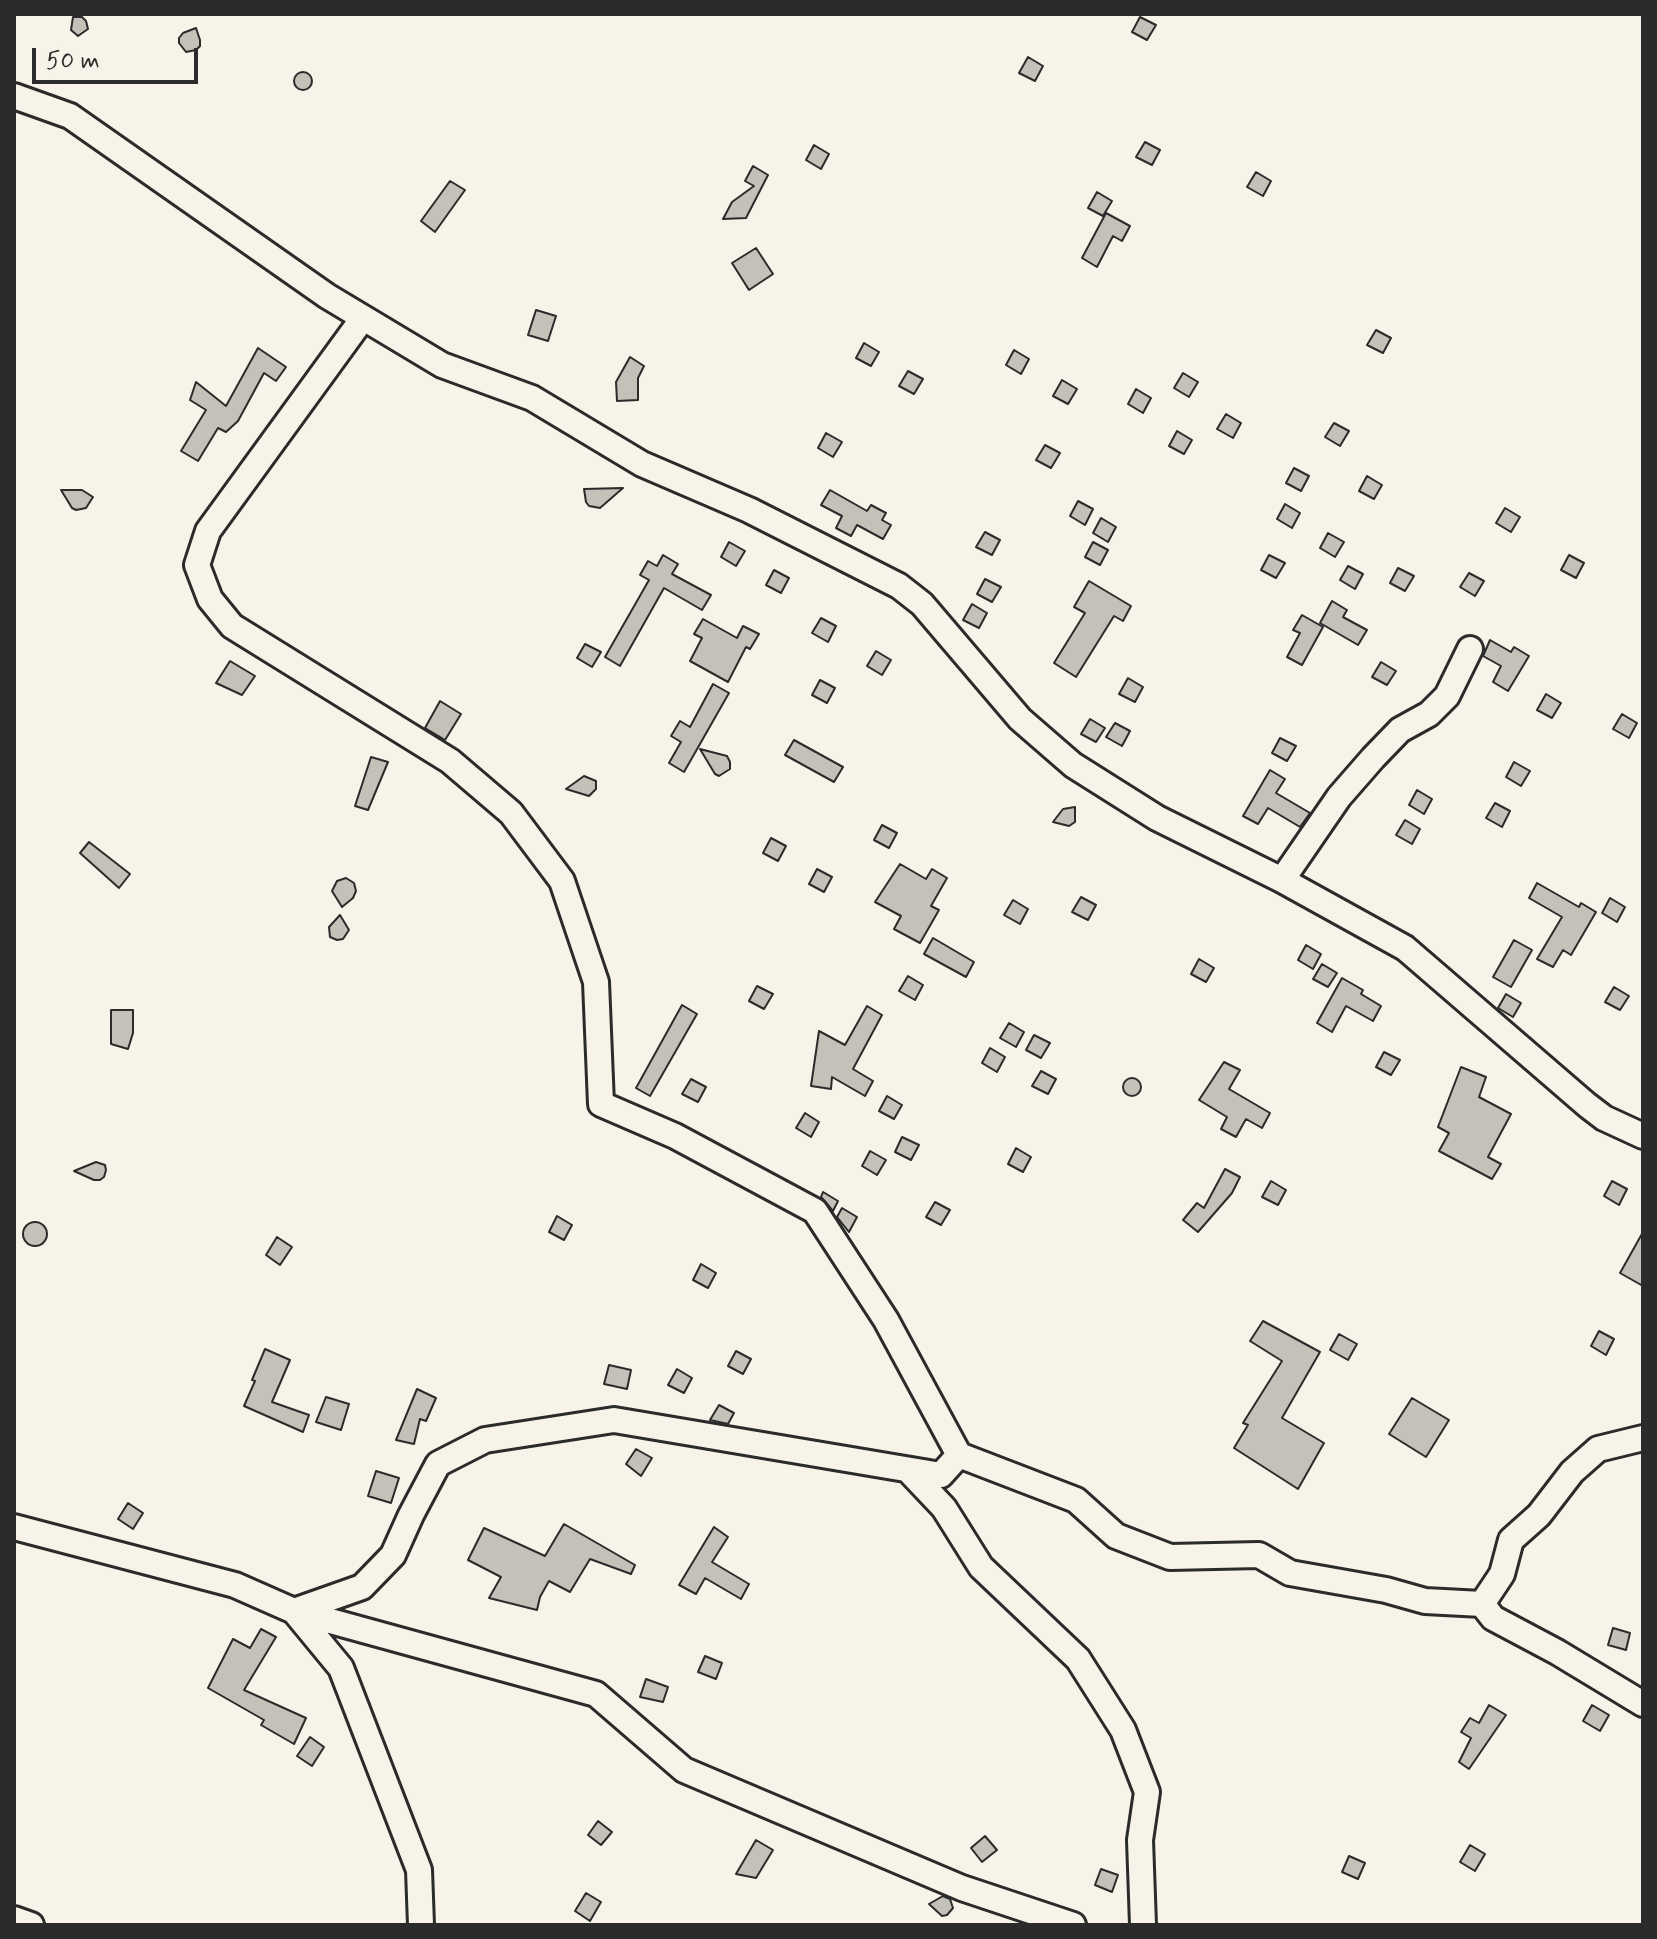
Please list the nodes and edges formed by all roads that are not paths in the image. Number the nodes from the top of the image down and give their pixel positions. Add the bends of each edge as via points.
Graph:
1 (14, 96) edge
2 (363, 318) junction
3 (1470, 649) dead end
4 (1282, 880) junction
5 (1643, 1136) edge
6 (1643, 1438) edge
7 (959, 1455) junction
8 (908, 1470) junction
9 (14, 1527) edge
10 (1482, 1604) junction
11 (294, 1611) junction
12 (1643, 1704) edge
13 (14, 1919) edge
14 (31, 1925) edge
15 (421, 1925) edge
16 (1073, 1925) edge
17 (1143, 1925) edge

1 - 2 street via 70,116
2 - 4 street via 442,365 532,398 642,464 749,510 899,586 922,604 1020,719 1073,765 1157,818
2 - 7 street via 208,531 197,565 210,599 232,626 450,761 511,813 562,881 596,982 601,1104 675,1136 815,1211 886,1320
3 - 4 street via 1447,696 1429,714 1400,730 1373,758
4 - 5 street via 1405,948 1587,1105
6 - 10 street via 1598,1449 1572,1472 1539,1515 1511,1540 1502,1574
7 - 8 street via 941,1475
7 - 10 street via 1076,1500 1116,1536 1170,1557 1259,1555 1290,1573 1425,1601
8 - 11 street via 614,1420 485,1440 438,1464 393,1555 362,1587
8 - 17 street via 944,1508 981,1567 1078,1659 1123,1730 1147,1792 1140,1840
9 - 11 street via 235,1585
10 - 12 street via 1493,1618
11 - 15 street via 341,1668 419,1870
11 - 16 street via 596,1694 684,1770 962,1888
13 - 14 street

